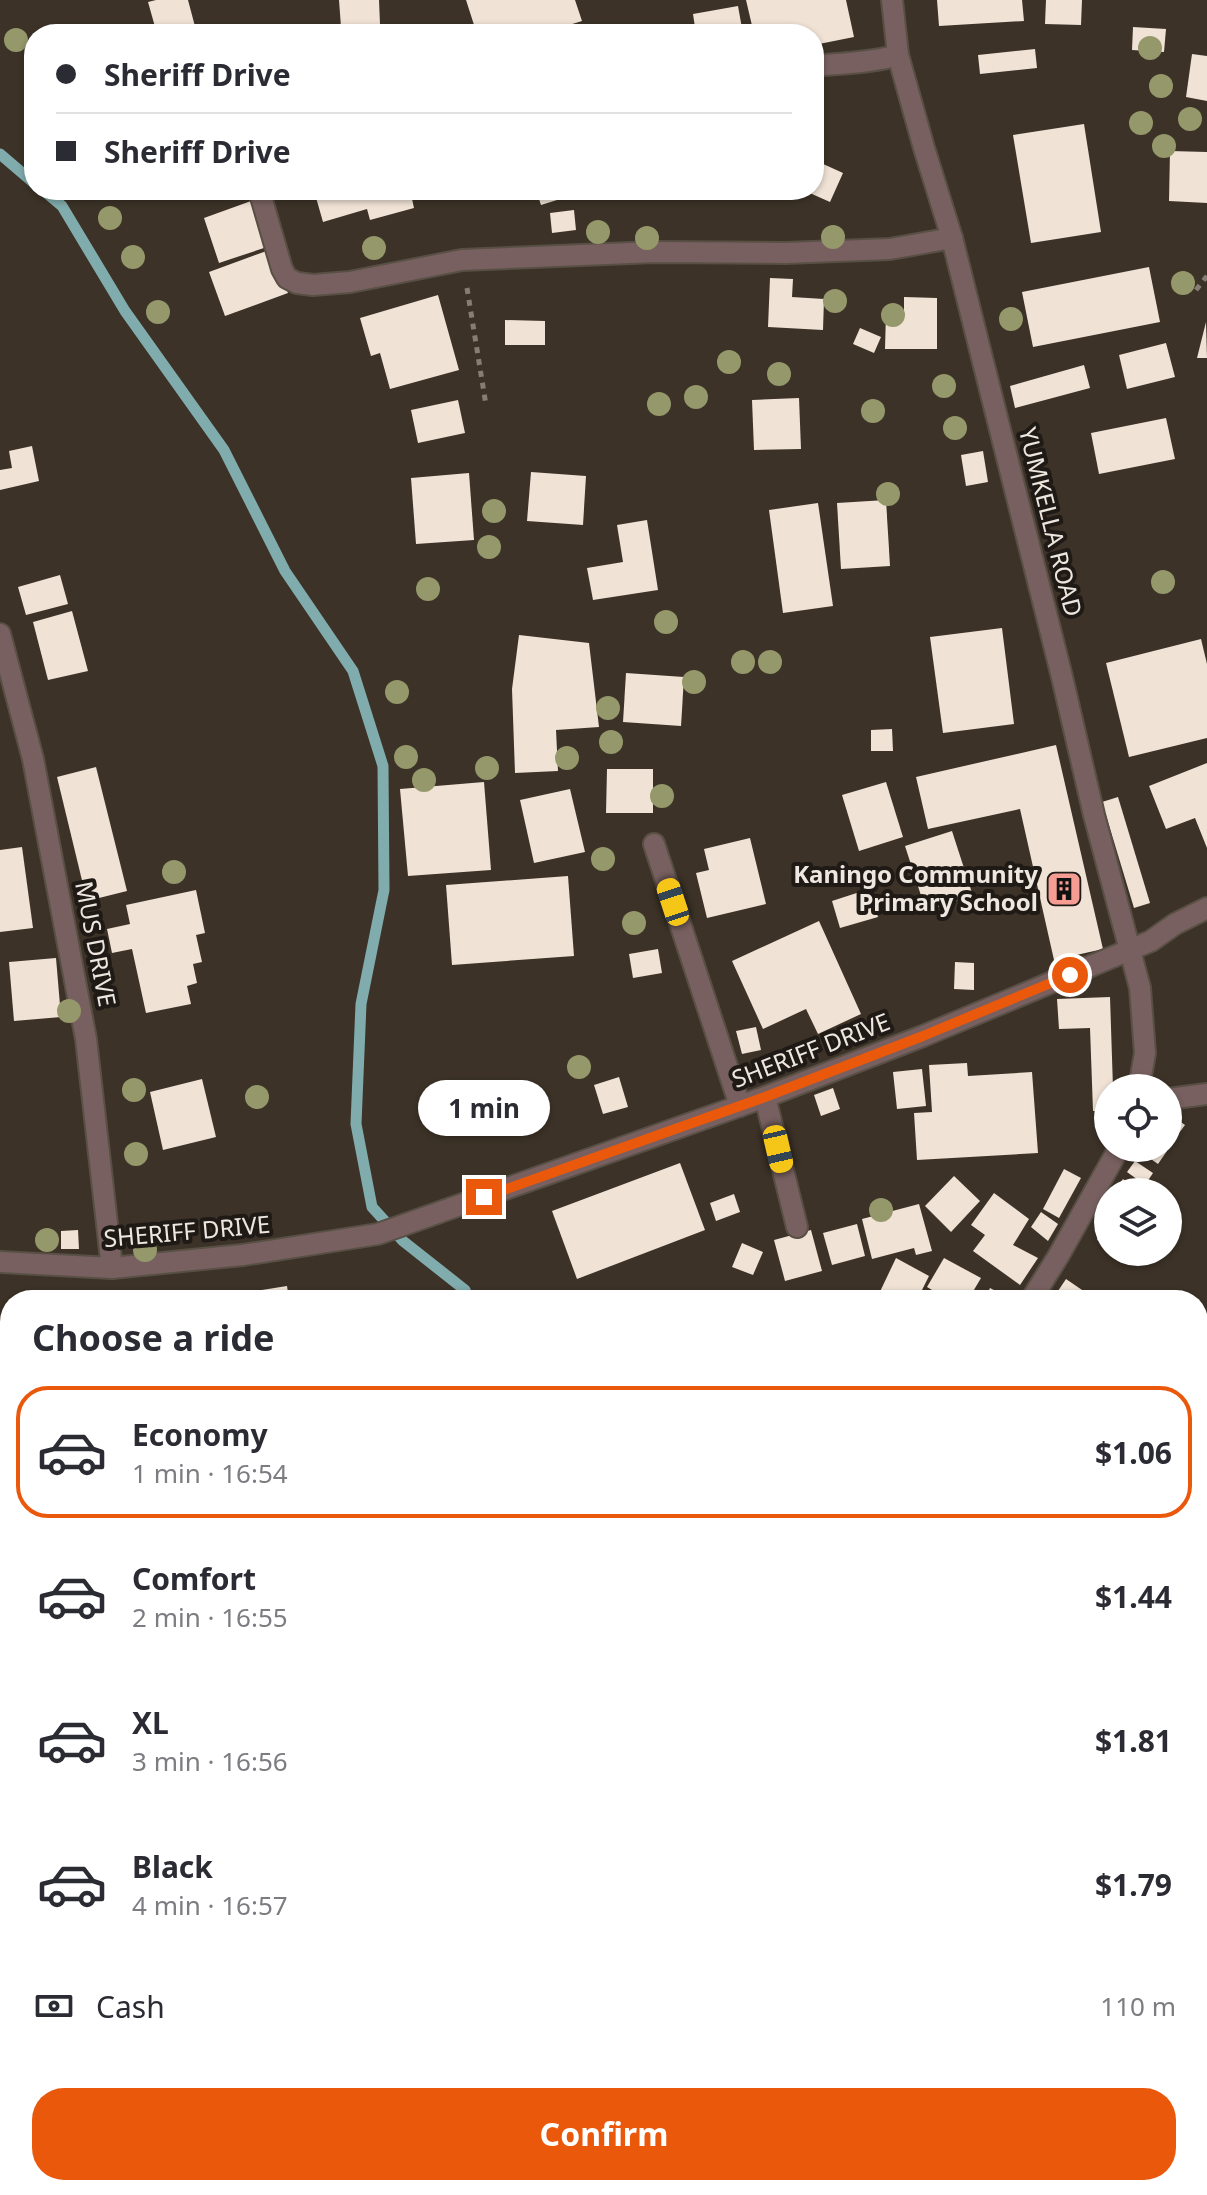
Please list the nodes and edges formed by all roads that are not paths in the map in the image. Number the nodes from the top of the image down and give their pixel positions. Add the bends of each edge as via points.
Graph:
1 (892, 0) edge
2 (898, 55) junction
3 (824, 65) edge
4 (262, 200) edge
5 (952, 238) junction
6 (0, 634) edge
7 (654, 844) dead end
8 (1207, 908) edge
9 (1129, 951) junction
10 (1141, 1074) edge
11 (1207, 1094) edge
12 (765, 1097) junction
13 (1182, 1097) edge
14 (740, 1106) junction
15 (1111, 1162) edge
16 (797, 1227) dead end
17 (0, 1262) edge
18 (112, 1268) junction
19 (1037, 1290) edge

1 - 2 street, YUMKELLA ROAD
2 - 3 street
2 - 5 street, YUMKELLA ROAD
4 - 5 street via 287,278 313,285 462,260 890,249
5 - 9 street, YUMKELLA ROAD
6 - 18 street, MUS DRIVE via 33,759 86,1039
7 - 14 street
8 - 9 street, SHERIFF DRIVE
9 - 10 street, YUMKELLA ROAD via 1140,988
9 - 12 street, SHERIFF DRIVE
11 - 13 street
12 - 14 street, SHERIFF DRIVE
12 - 16 street
14 - 18 street, SHERIFF DRIVE via 378,1234
15 - 19 street
17 - 18 street, SHERIFF DRIVE

